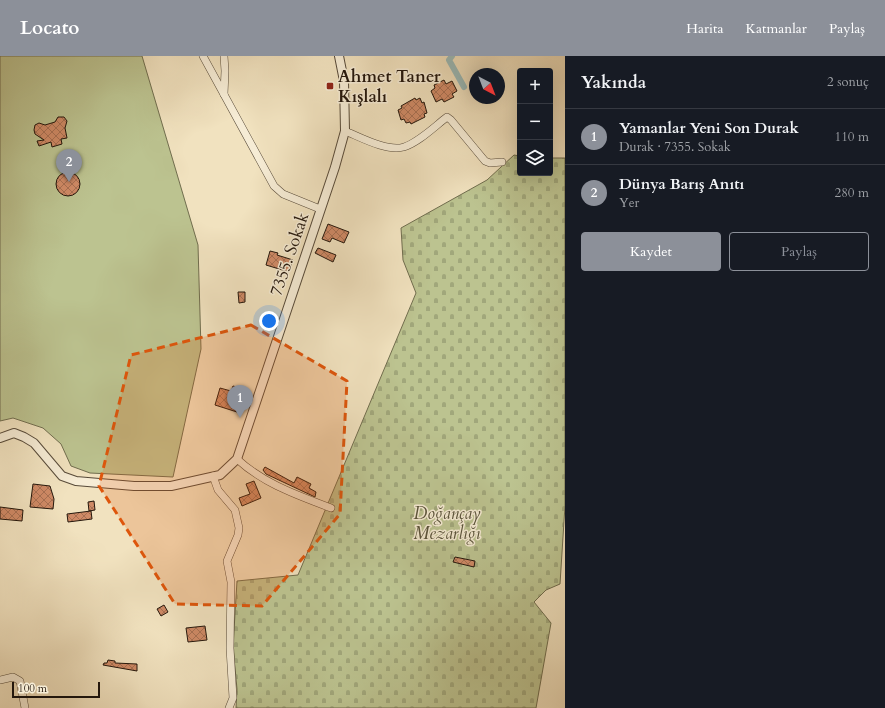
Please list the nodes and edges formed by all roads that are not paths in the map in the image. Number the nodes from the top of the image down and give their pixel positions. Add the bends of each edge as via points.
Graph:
1 (203, 56) edge
2 (224, 56) edge
3 (339, 56) edge
4 (224, 94) junction
5 (345, 130) junction
6 (502, 162) dead end
7 (320, 209) junction
8 (0, 438) edge
9 (237, 459) junction
10 (213, 476) junction
11 (331, 508) dead end
12 (0, 680) edge
13 (25, 708) edge
14 (229, 708) edge

1 - 4 street
2 - 4 street
3 - 5 street, 7355. Sokak via 344,81
4 - 7 street via 274,186 283,194
5 - 6 street via 368,141 399,148 416,140 447,117 486,161
5 - 7 street, 7355. Sokak
7 - 9 street, 7355. Sokak
8 - 10 street, 7355. Sokak via 14,433 24,437 34,443 62,476 76,481 172,486
9 - 10 street, 7355. Sokak via 220,475
9 - 11 street via 251,472 275,486
10 - 14 street via 218,490 235,510 239,528 227,561 231,582 230,648 233,698
12 - 13 street via 13,677 20,681

